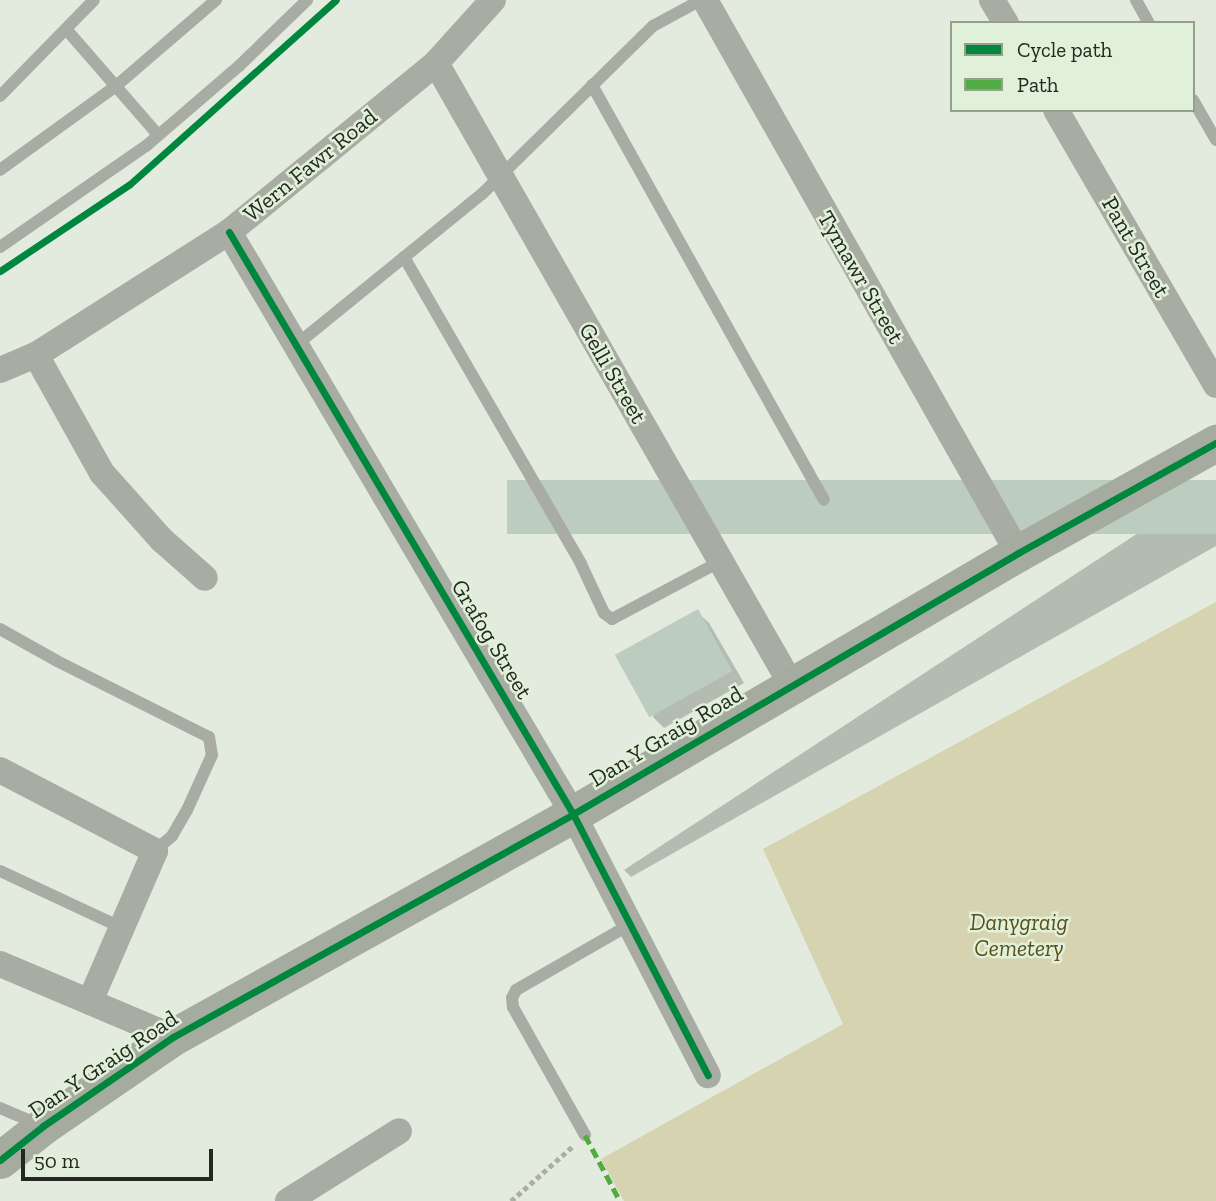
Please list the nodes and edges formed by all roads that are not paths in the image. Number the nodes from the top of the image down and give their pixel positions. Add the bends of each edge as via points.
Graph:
1 (94, 0) edge
2 (216, 0) edge
3 (307, 0) edge
4 (493, 0) edge
5 (703, 0) edge
6 (992, 0) edge
7 (1136, 0) edge
8 (1005, 21) edge
9 (1148, 21) edge
10 (66, 29) junction
11 (436, 62) junction
12 (592, 85) junction
13 (116, 86) junction
14 (0, 96) edge
15 (1195, 103) edge
16 (1057, 112) edge
17 (158, 135) junction
18 (1216, 140) edge
19 (0, 170) edge
20 (500, 174) junction
21 (229, 232) junction
22 (0, 247) edge
23 (404, 257) junction
24 (296, 345) junction
25 (36, 355) junction
26 (0, 370) edge
27 (1216, 384) edge
28 (1216, 443) edge
29 (824, 500) dead end
30 (1018, 553) junction
31 (721, 561) junction
32 (205, 578) dead end
33 (0, 629) edge
34 (791, 684) junction
35 (0, 770) edge
36 (573, 814) junction
37 (155, 851) junction
38 (0, 871) edge
39 (631, 924) junction
40 (122, 928) junction
41 (0, 964) edge
42 (90, 1001) junction
43 (173, 1037) junction
44 (708, 1075) dead end
45 (0, 1108) edge
46 (43, 1126) junction
47 (399, 1131) dead end
48 (585, 1135) road end
49 (0, 1160) edge
50 (288, 1201) edge

1 - 10 lane
2 - 13 lane
3 - 17 lane
4 - 11 street, Wern Fawr Road
5 - 12 lane via 653,26
5 - 30 street, Tymawr Street
6 - 8 street
7 - 9 lane
10 - 13 lane
10 - 14 lane
11 - 20 street, Gelli Street
11 - 21 street, Wern Fawr Road
12 - 20 lane
12 - 29 lane
13 - 17 lane
13 - 19 lane
15 - 18 lane
16 - 27 street, Pant Street
17 - 22 lane
20 - 23 lane
20 - 31 street, Gelli Street
21 - 24 street, Grafog Street
21 - 25 street, Wern Fawr Road
23 - 24 lane
23 - 31 lane via 561,529 604,613 612,619
24 - 36 street, Grafog Street
25 - 26 street, Wern Fawr Road
25 - 32 street via 102,473 162,540
28 - 30 street, Dan Y Graig Road
30 - 34 street, Dan Y Graig Road
31 - 34 street, Gelli Street
33 - 37 lane via 209,737 212,755 187,810 172,836
34 - 36 street, Dan Y Graig Road
35 - 37 street
36 - 39 street, Grafog Street
36 - 43 street, Dan Y Graig Road
37 - 40 street
38 - 40 lane
39 - 44 street, Grafog Street
39 - 48 lane via 516,990 512,998
40 - 42 street
41 - 42 street
42 - 43 street
43 - 46 street, Dan Y Graig Road
45 - 46 lane
46 - 49 street, Dan Y Graig Road
47 - 50 street

